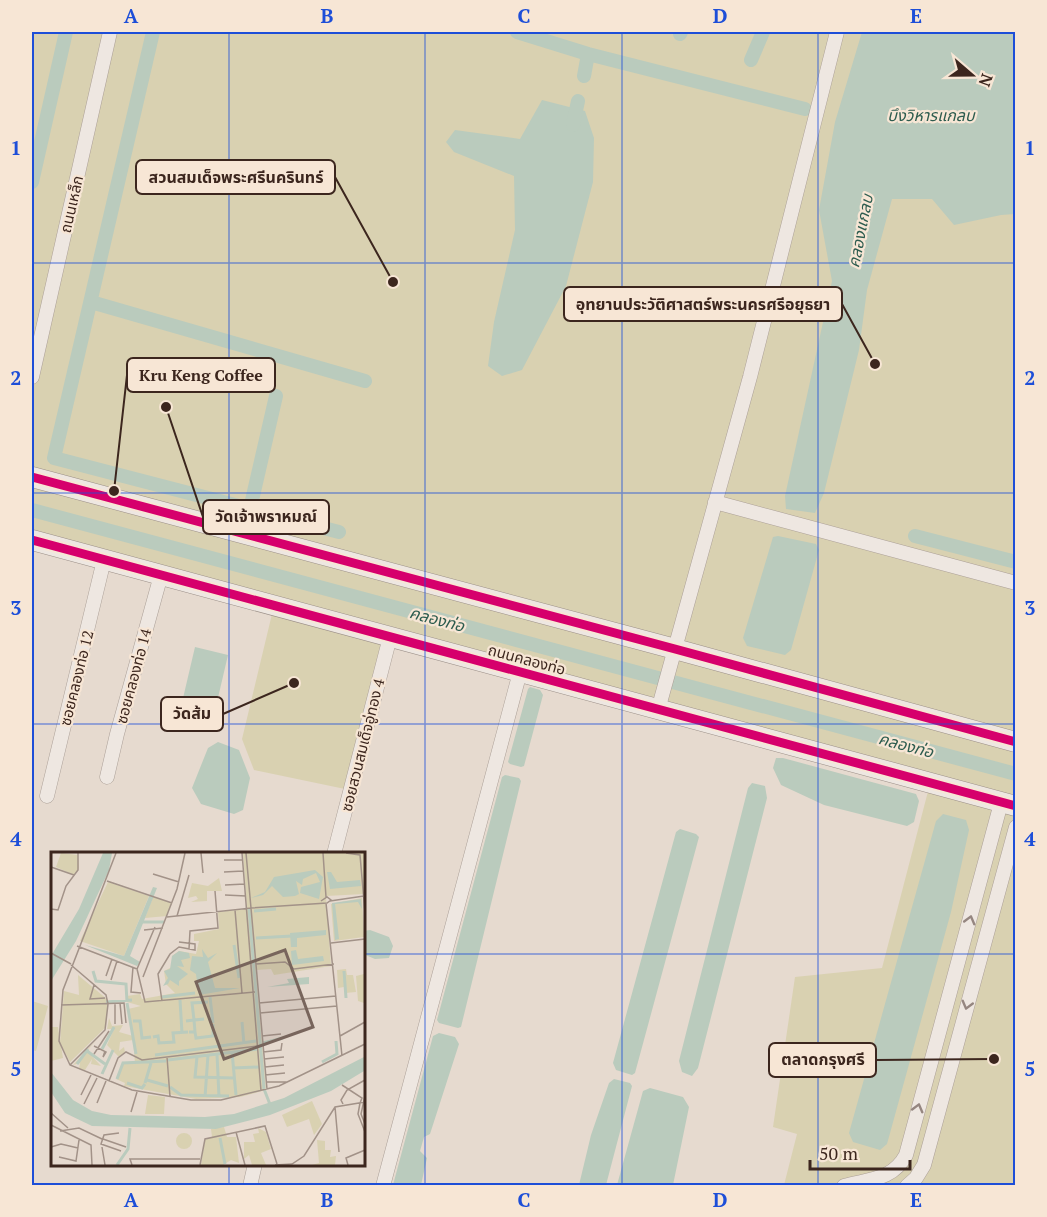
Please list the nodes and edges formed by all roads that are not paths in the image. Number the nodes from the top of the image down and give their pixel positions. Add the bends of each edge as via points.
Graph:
1 (110, 32) edge
2 (837, 32) edge
3 (32, 377) edge
4 (32, 477) edge
5 (716, 502) junction
6 (32, 540) edge
7 (104, 560) junction
8 (161, 575) junction
9 (1016, 583) edge
10 (390, 637) junction
11 (673, 656) junction
12 (520, 672) junction
13 (660, 702) junction
14 (1016, 742) edge
15 (107, 777) dead end
16 (47, 796) dead end
17 (1009, 805) edge
18 (1016, 827) edge
19 (335, 852) edge
20 (255, 1166) edge
21 (250, 1185) edge
22 (383, 1185) edge
23 (844, 1185) edge
24 (907, 1185) edge

1 - 3 street, ถนนเหล็ก
2 - 5 street
4 - 11 street
5 - 9 street
5 - 11 street
6 - 7 street, ถนนคลองท่อ
7 - 8 street, ถนนคลองท่อ
7 - 16 street, ซอยคลองท่อ 12
8 - 10 street, ถนนคลองท่อ
8 - 15 street, ซอยคลองท่อ 14
10 - 12 street, ถนนคลองท่อ
10 - 19 street, ซอยสวนสมเด็จอู่ทอง 4
11 - 13 street
11 - 14 street
12 - 13 street, ถนนคลองท่อ
12 - 22 street
13 - 17 street, ถนนคลองท่อ
23 -> 17 street via 889,1175 906,1155
18 -> 24 street via 924,1165
20 - 21 street

